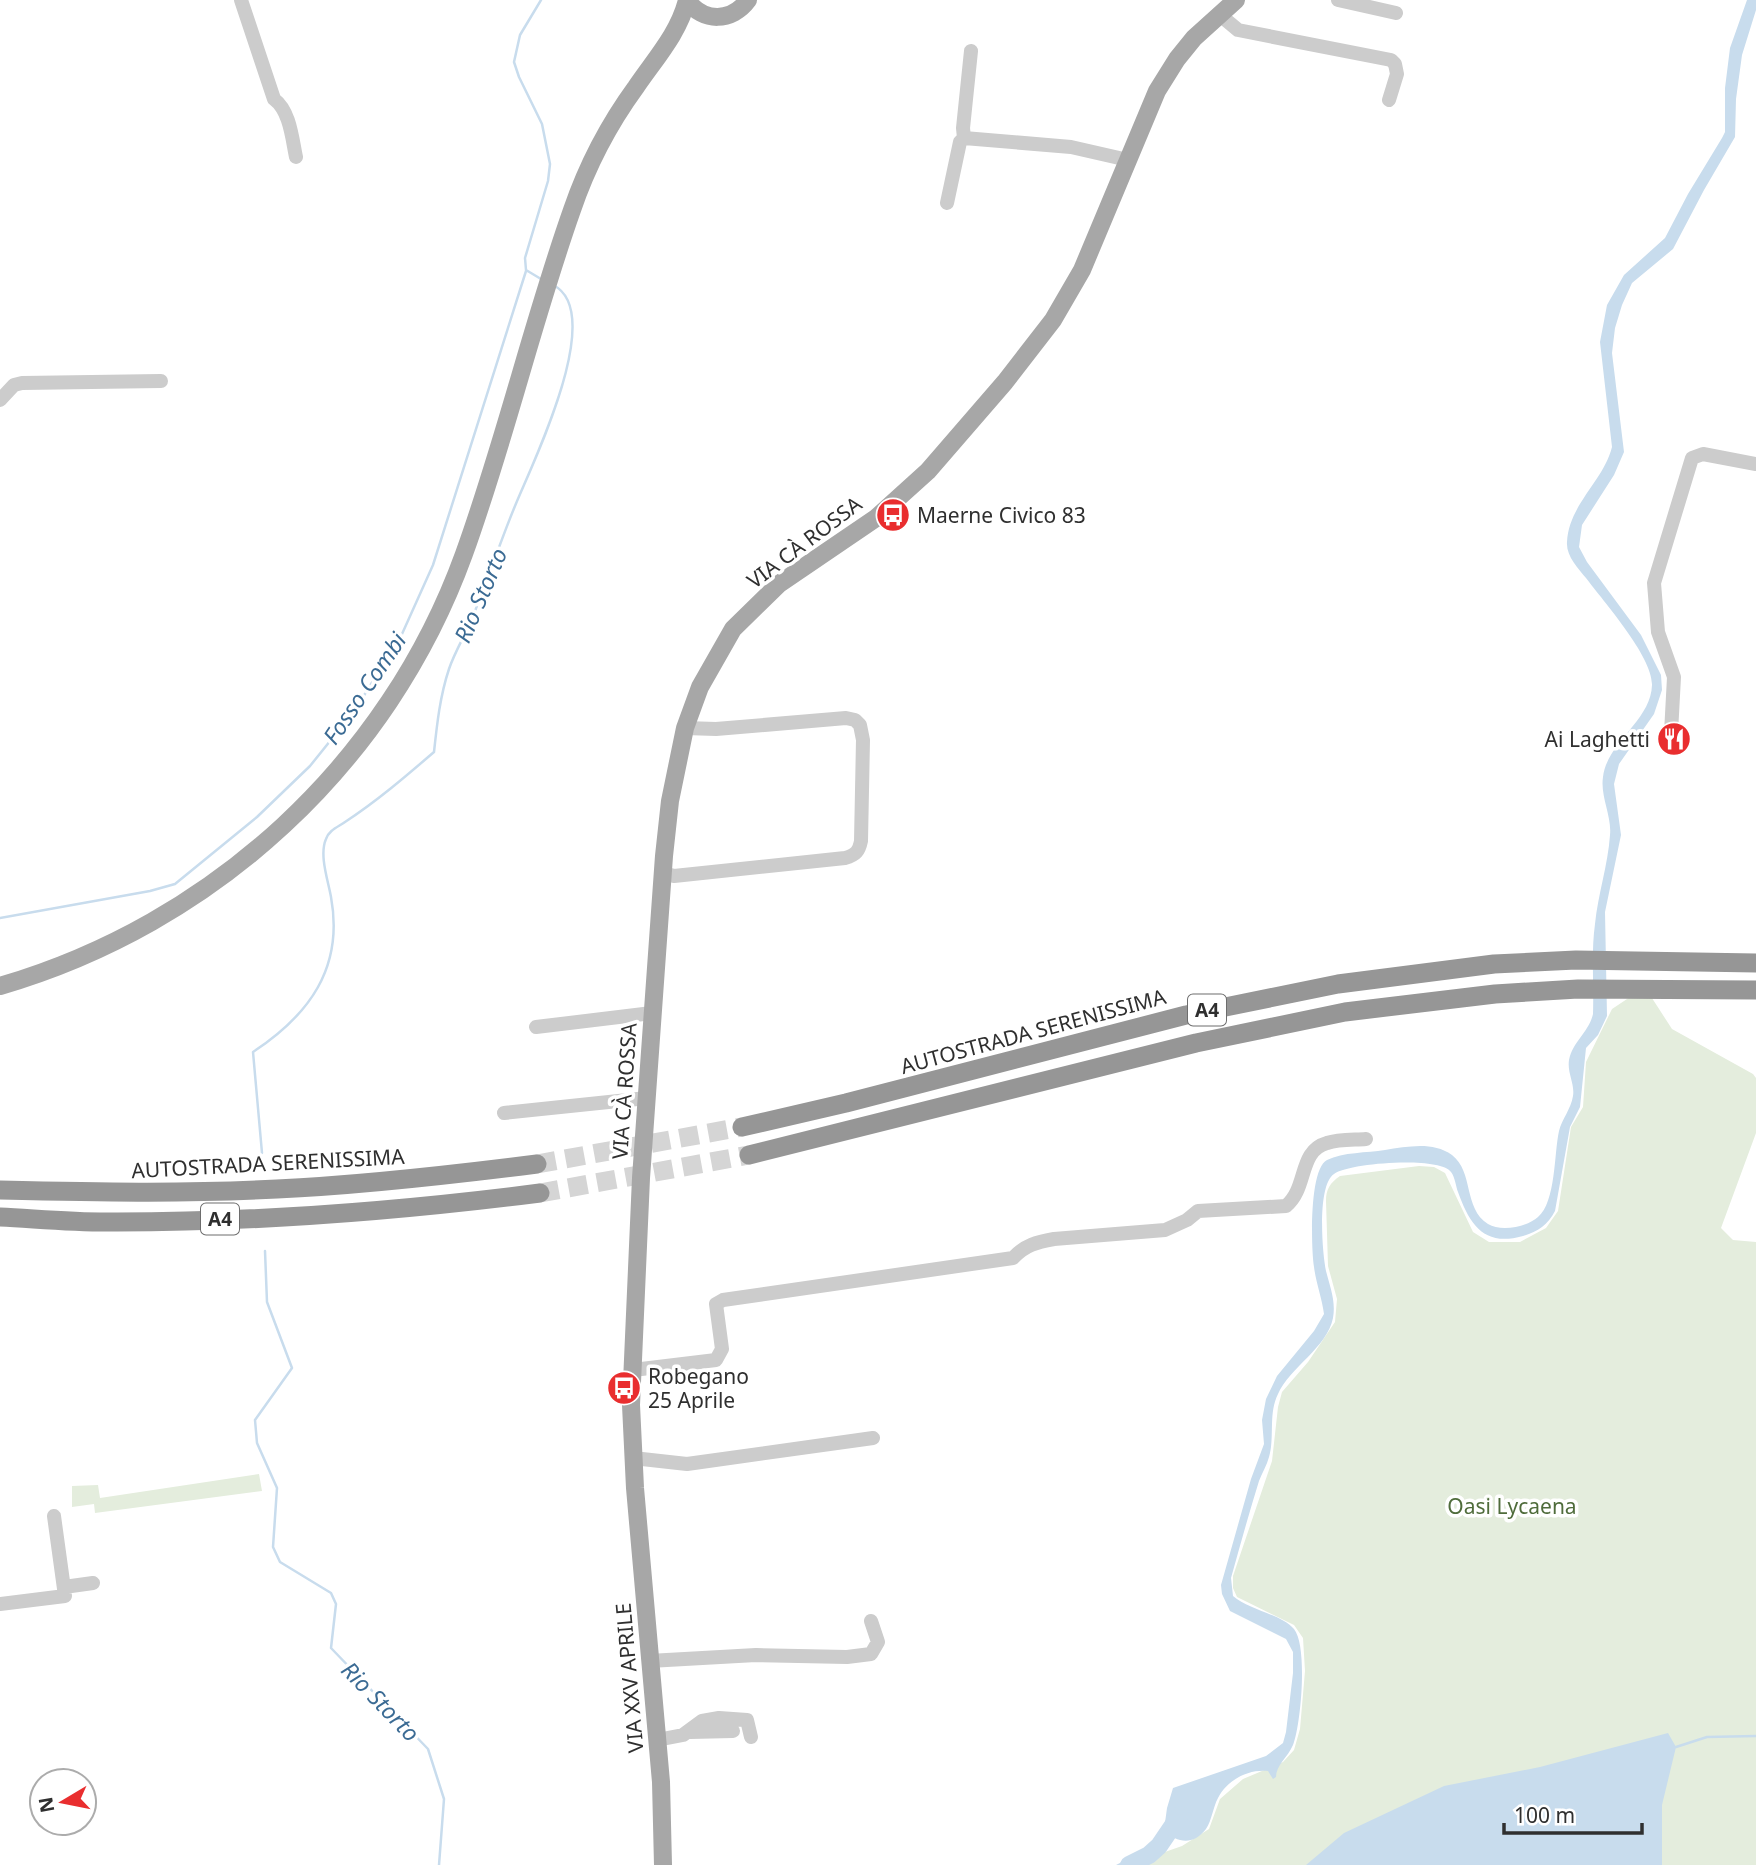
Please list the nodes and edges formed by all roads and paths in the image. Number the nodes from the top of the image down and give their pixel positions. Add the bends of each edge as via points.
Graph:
1 (241, 0) edge
2 (687, 0) edge
3 (748, 0) edge
4 (1236, 0) edge
5 (1338, 0) edge
6 (1396, 13) dead end
7 (1220, 15) junction
8 (711, 17) junction
9 (971, 51) dead end
10 (661, 52) junction
11 (1389, 100) dead end
12 (964, 138) junction
13 (296, 157) dead end
14 (1128, 160) junction
15 (947, 203) dead end
16 (161, 381) dead end
17 (0, 400) edge
18 (1756, 464) edge
19 (684, 728) junction
20 (1671, 733) dead end
21 (663, 873) junction
22 (1756, 963) edge
23 (0, 986) edge
24 (1756, 990) edge
25 (652, 1013) junction
26 (536, 1027) dead end
27 (647, 1098) junction
28 (504, 1113) dead end
29 (742, 1127) tunnel mouth
30 (1366, 1139) dead end
31 (749, 1155) tunnel mouth
32 (537, 1164) tunnel mouth
33 (0, 1190) edge
34 (540, 1192) tunnel mouth
35 (0, 1217) edge
36 (633, 1370) junction
37 (873, 1438) dead end
38 (633, 1458) junction
39 (635, 1488) joint
40 (54, 1516) dead end
41 (93, 1583) dead end
42 (64, 1587) junction
43 (0, 1604) edge
44 (871, 1621) dead end
45 (649, 1661) junction
46 (733, 1731) dead end
47 (690, 1732) junction
48 (751, 1737) dead end
49 (657, 1741) junction
50 (663, 1865) edge

1 - 13 street via 274,99 285,113
2 - 8 main road
2 - 10 main road via 683,16
3 - 8 main road via 735,13
4 - 7 main road, VIA CÀ ROSSA
5 - 6 street
7 - 11 street via 1238,30 1391,60 1396,74
7 - 14 main road, VIA CÀ ROSSA via 1177,59 1157,91
8 - 10 main road via 690,27
9 - 12 street
10 - 23 main road via 596,153 581,186 473,528 430,633 374,726 291,821 199,894 102,949
12 - 14 street via 1071,147
12 - 15 street
14 - 19 main road, VIA CÀ ROSSA via 1073,289 1054,320 901,497 779,584 733,629 700,687
16 - 17 street via 22,383
18 - 20 street via 1703,454 1692,458 1654,583 1658,632 1674,677
19 - 21 main road, VIA CÀ ROSSA
19 - 21 street via 855,720 863,740 861,841 854,856 845,858 674,876
21 - 25 main road, VIA CÀ ROSSA
22 - 29 highway, AUTOSTRADA SERENISSIMA / A4 via 1576,960 1415,973 1263,998 1149,1024
24 - 31 highway, A4 via 1578,989 1495,994 1269,1026
25 - 26 street
25 - 27 main road, VIA CÀ ROSSA
27 - 28 street
27 - 36 main road, VIA CÀ ROSSA
30 - 36 street via 1325,1143 1315,1149 1307,1158 1300,1189 1286,1206 1198,1211 1166,1230 1035,1242 1013,1258 723,1300 716,1304 722,1349 716,1360
32 - 33 highway, AUTOSTRADA SERENISSIMA / A4 via 276,1189
34 - 35 highway, A4 via 279,1218 115,1222
36 - 38 main road, VIA CÀ ROSSA
37 - 38 street via 687,1464
38 - 39 main road, VIA CÀ ROSSA
39 - 45 main road, VIA XXV APRILE
40 - 42 street
41 - 42 street
42 - 43 street via 65,1596
44 - 45 street via 878,1642 871,1654
45 - 49 main road, VIA XXV APRILE
46 - 47 street
47 - 48 street via 702,1721 747,1720
47 - 49 street
49 - 50 main road, VIA XXV APRILE

